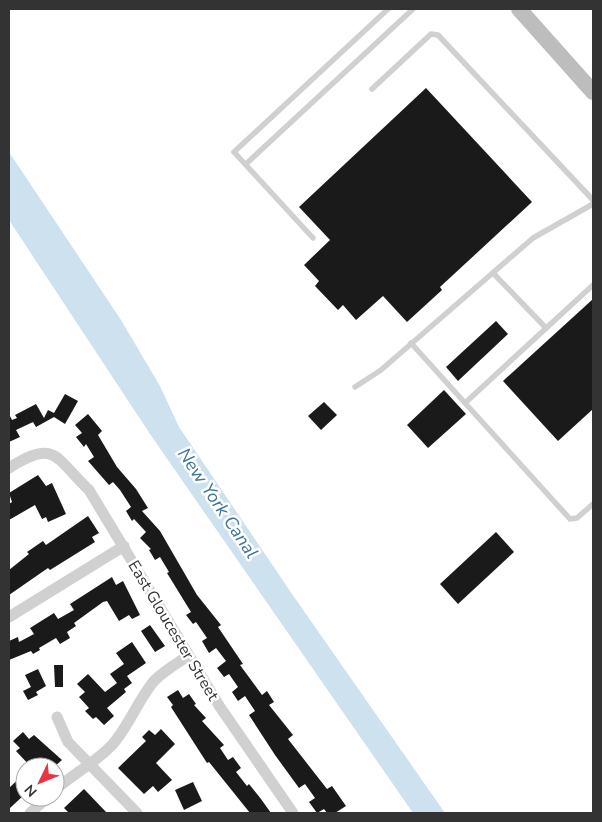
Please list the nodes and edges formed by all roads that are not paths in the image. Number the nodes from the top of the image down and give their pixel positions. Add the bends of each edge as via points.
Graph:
1 (388, 9) edge
2 (413, 9) edge
3 (518, 9) edge
4 (372, 89) dead end
5 (593, 92) edge
6 (246, 164) junction
7 (593, 200) edge
8 (593, 204) edge
9 (313, 238) dead end
10 (493, 273) junction
11 (593, 284) edge
12 (546, 328) junction
13 (412, 344) junction
14 (355, 386) dead end
15 (465, 403) junction
16 (9, 468) edge
17 (593, 504) edge
18 (124, 546) junction
19 (9, 618) edge
20 (188, 656) junction
21 (58, 717) dead end
22 (90, 765) junction
23 (65, 781) edge
24 (137, 813) edge
25 (293, 813) edge

1 - 6 lane via 234,152
2 - 6 lane
3 - 5 street
4 - 7 lane via 431,34 438,35
6 - 9 lane
8 - 10 lane via 537,235
10 - 12 lane
10 - 13 lane
11 - 12 lane
12 - 15 lane
13 - 14 lane via 381,370
13 - 15 lane
15 - 17 lane via 570,519 577,518
16 - 18 street, East Gloucester Street via 30,454 50,454 62,461 89,490
18 - 19 street
18 - 20 street, East Gloucester Street
20 - 22 street via 154,682 112,744
20 - 25 street, East Gloucester Street
21 - 22 street via 68,742
22 - 23 street
22 - 24 street

